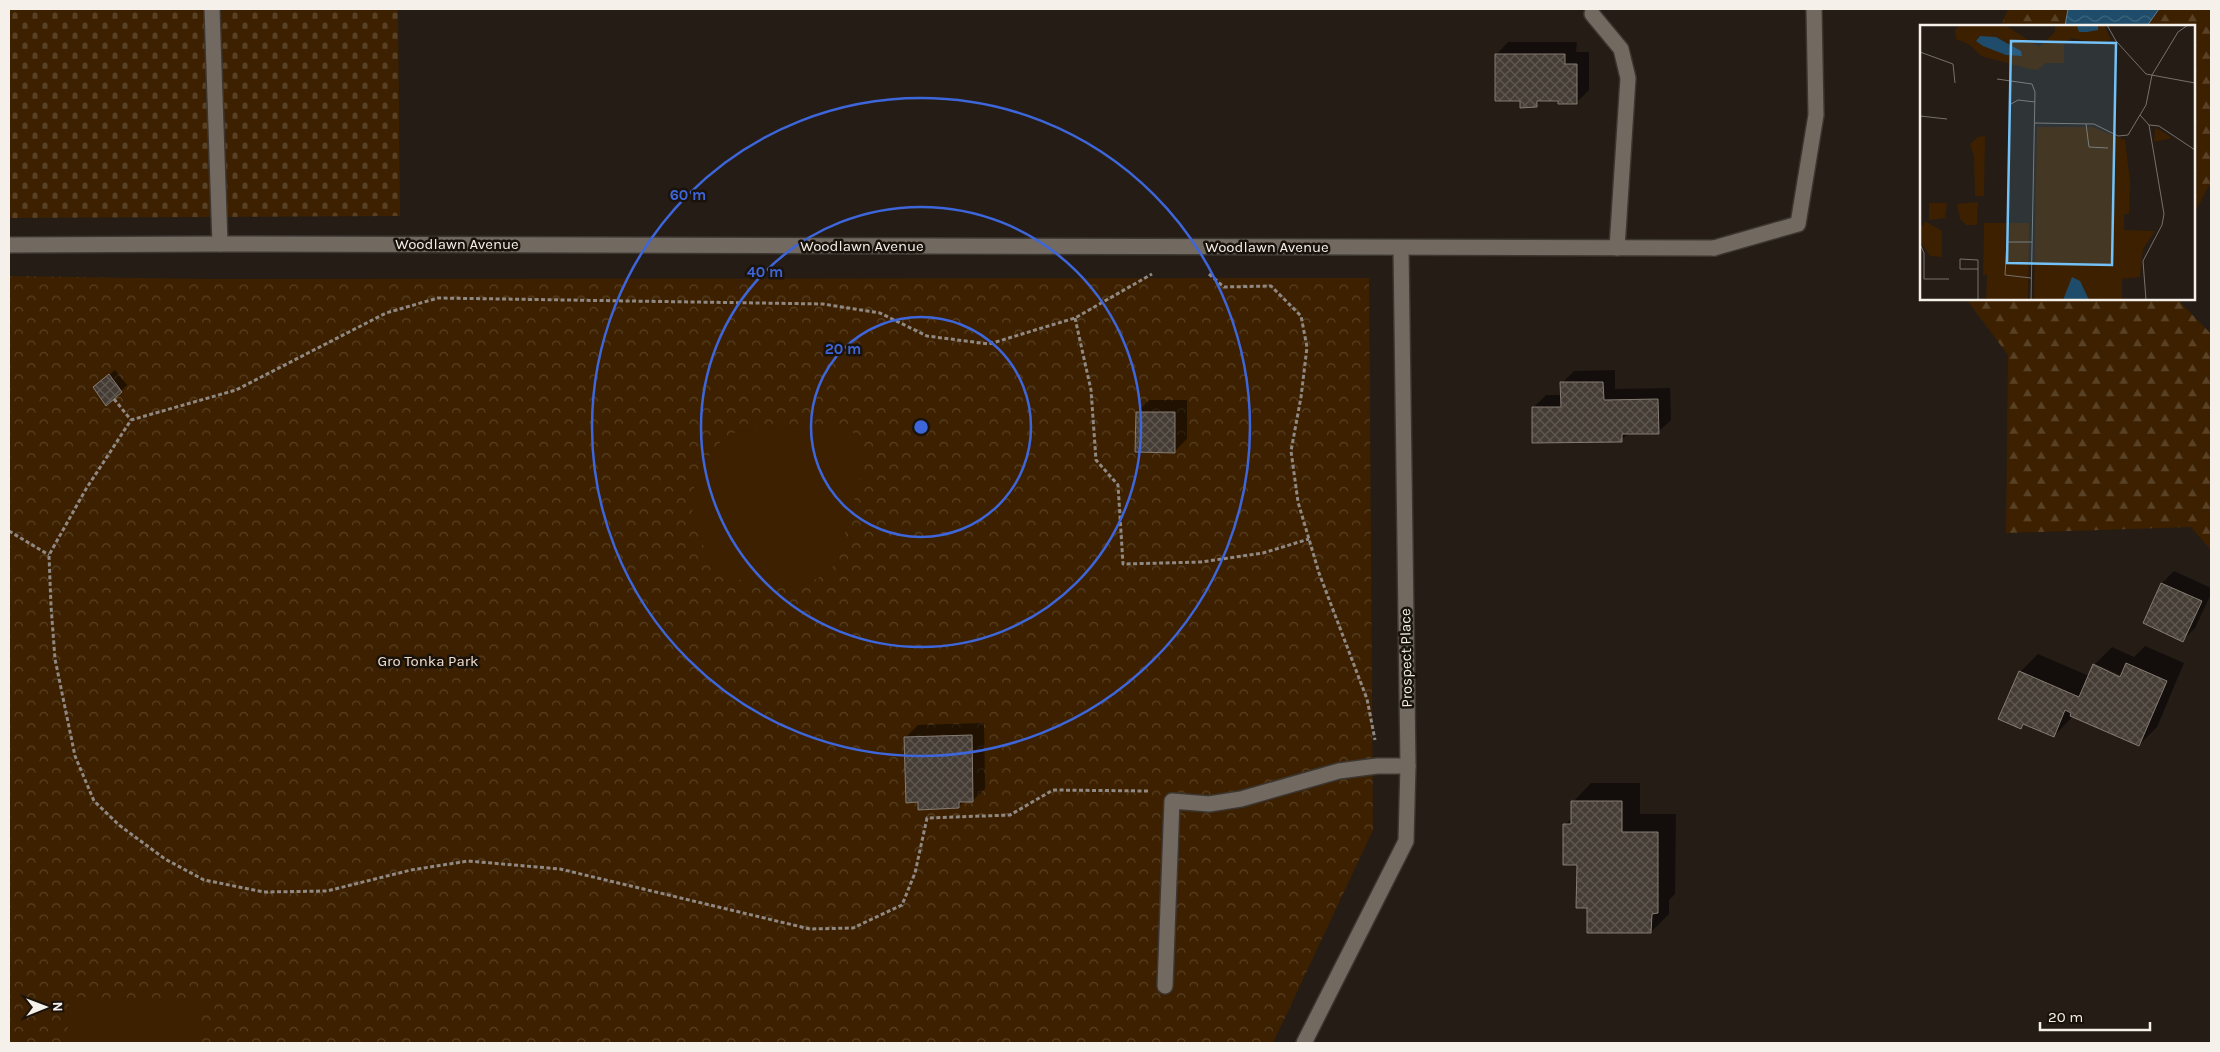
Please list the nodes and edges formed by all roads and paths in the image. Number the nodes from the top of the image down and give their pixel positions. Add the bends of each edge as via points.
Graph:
1 (212, 9) edge
2 (1814, 9) edge
3 (1592, 14) dead end
4 (220, 244) junction
5 (9, 245) edge
6 (1401, 248) junction
7 (1617, 248) junction
8 (1158, 270) dead end
9 (1206, 272) dead end
10 (1075, 318) junction
11 (114, 399) dead end
12 (131, 420) junction
13 (9, 531) edge
14 (1309, 539) junction
15 (49, 554) junction
16 (1376, 743) dead end
17 (1408, 766) junction
18 (1172, 802) junction
19 (1165, 986) dead end
20 (1304, 1043) edge

1 - 4 street
2 - 7 street, Woodlawn Avenue via 1816,114 1798,224 1714,248
3 - 7 street via 1620,48 1628,78
4 - 5 street, Woodlawn Avenue
4 - 6 street, Woodlawn Avenue
6 - 7 street, Woodlawn Avenue
6 - 17 street, Prospect Place
8 - 10 path
9 - 14 path via 1224,287 1271,286 1300,316 1307,347 1291,451 1298,502
10 - 12 path via 988,344 927,336 880,313 823,304 438,298 386,313 236,390
10 - 14 path via 1091,390 1096,460 1118,485 1123,564 1201,562 1263,553
11 - 12 path
12 - 15 path
13 - 15 path
14 - 16 path via 1367,699
15 - 18 path via 55,659 75,756 94,801 119,826 165,859 204,880 264,892 327,891 411,870 468,861 560,869 810,929 853,928 902,906 915,873 927,818 1010,815 1053,790 1147,791
17 - 18 street via 1339,771 1209,804
17 - 20 street, Prospect Place via 1406,841
18 - 19 street

